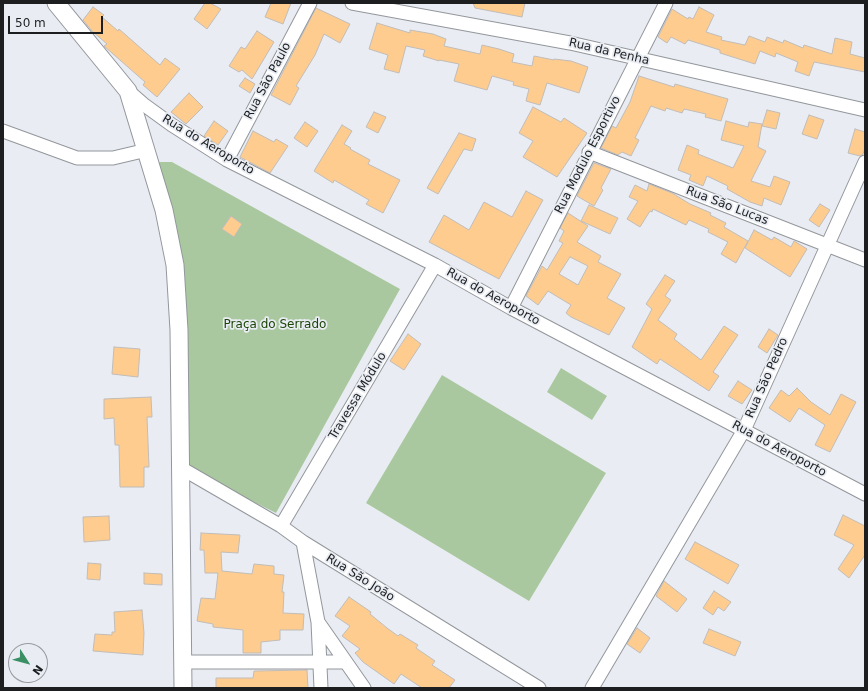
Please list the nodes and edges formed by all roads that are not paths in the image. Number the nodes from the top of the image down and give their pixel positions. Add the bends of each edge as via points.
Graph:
1 (56, 3) edge
2 (310, 3) edge
3 (352, 3) edge
4 (666, 3) edge
5 (637, 58) junction
6 (128, 91) junction
7 (865, 110) edge
8 (3, 131) edge
9 (147, 150) junction
10 (589, 152) junction
11 (227, 160) junction
12 (865, 162) edge
13 (826, 245) junction
14 (865, 260) edge
15 (435, 265) junction
16 (511, 308) junction
17 (744, 430) junction
18 (181, 468) junction
19 (865, 494) edge
20 (281, 526) junction
21 (303, 542) junction
22 (318, 622) junction
23 (182, 662) junction
24 (320, 662) junction
25 (346, 662) junction
26 (183, 688) edge
27 (321, 688) edge
28 (364, 688) edge
29 (539, 688) edge
30 (592, 688) edge

1 - 6 street
2 - 11 street, Rua São Paulo
3 - 5 street, Rua da Penha via 534,36
4 - 5 street, Rua Modulo Esportivo
5 - 7 street, Rua da Penha
5 - 10 street, Rua Modulo Esportivo
6 - 9 street
6 - 11 street, Rua do Aeroporto via 166,121
8 - 9 street via 77,158 106,158
9 - 18 street via 164,210 175,265 179,330
10 - 13 street, Rua São Lucas
10 - 16 street, Rua Modulo Esportivo
11 - 15 street, Rua do Aeroporto
12 - 13 street, Rua São Pedro
13 - 14 street, Rua São Lucas
13 - 17 street, Rua São Pedro
15 - 16 street, Rua do Aeroporto
15 - 20 street, Travessa Módulo
16 - 17 street, Rua do Aeroporto
17 - 19 street, Rua do Aeroporto
17 - 30 street, Rua São Pedro
18 - 20 street, Rua São João
18 - 23 street
20 - 21 street, Rua São João
21 - 22 street
21 - 29 street, Rua São João
22 - 24 street
22 - 25 street
23 - 24 street
23 - 26 street
24 - 25 street
24 - 27 street
25 - 28 street

